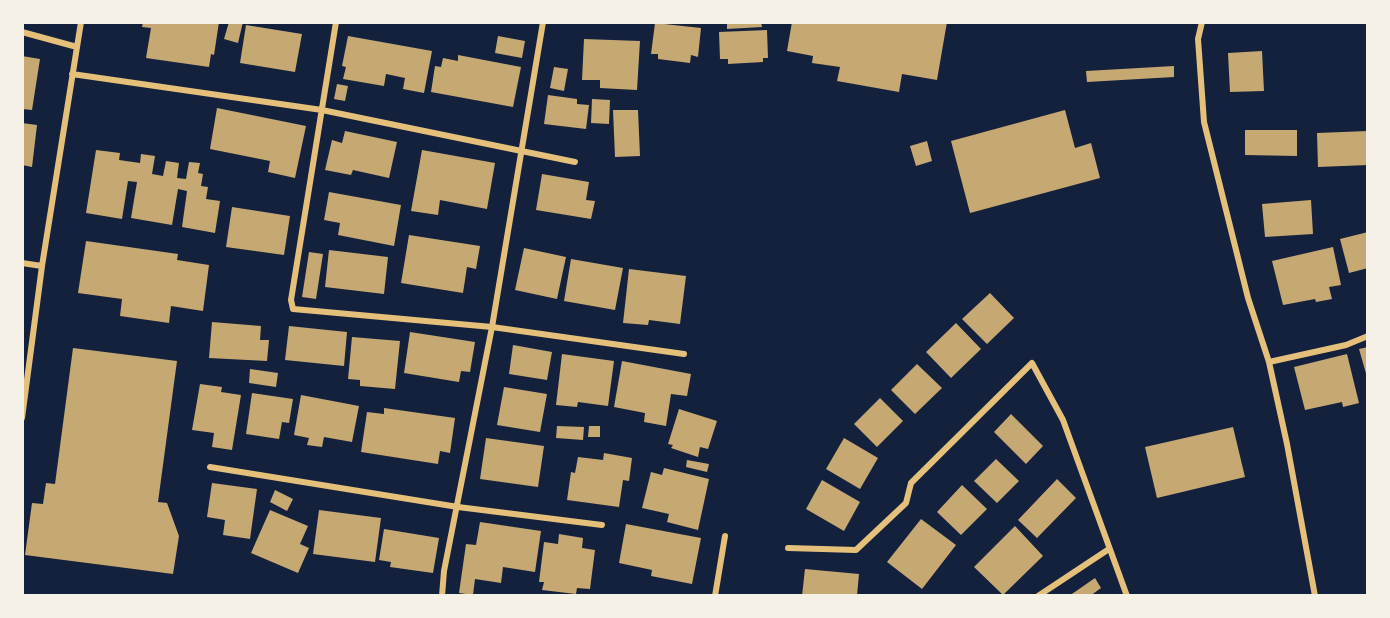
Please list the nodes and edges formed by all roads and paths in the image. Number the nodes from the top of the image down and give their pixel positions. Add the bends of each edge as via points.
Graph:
1 (81, 22) edge
2 (336, 22) edge
3 (543, 22) edge
4 (1202, 22) edge
5 (22, 32) edge
6 (77, 47) junction
7 (72, 74) junction
8 (322, 111) junction
9 (522, 152) junction
10 (575, 162) dead end
11 (22, 264) edge
12 (42, 266) junction
13 (492, 327) junction
14 (1368, 336) edge
15 (684, 354) dead end
16 (1269, 362) junction
17 (22, 418) edge
18 (210, 467) dead end
19 (458, 507) junction
20 (602, 525) dead end
21 (725, 536) dead end
22 (788, 548) dead end
23 (1109, 549) junction
24 (442, 596) edge
25 (715, 596) edge
26 (1038, 596) edge
27 (1127, 596) edge
28 (1314, 596) edge

1 - 6 street
2 - 8 street
3 - 9 street
4 - 16 street via 1198,39 1204,122 1248,298
5 - 6 street
6 - 7 street
7 - 8 street
7 - 12 street
8 - 9 street
8 - 13 street via 291,300 293,309
9 - 10 street
9 - 13 street
11 - 12 street
12 - 17 street
13 - 15 street
13 - 19 street
14 - 16 street via 1346,345
16 - 28 street
18 - 19 street
19 - 20 street
19 - 24 street
21 - 25 street
22 - 23 street via 856,550 906,503 911,483 1032,363 1063,420
23 - 26 street
23 - 27 street

